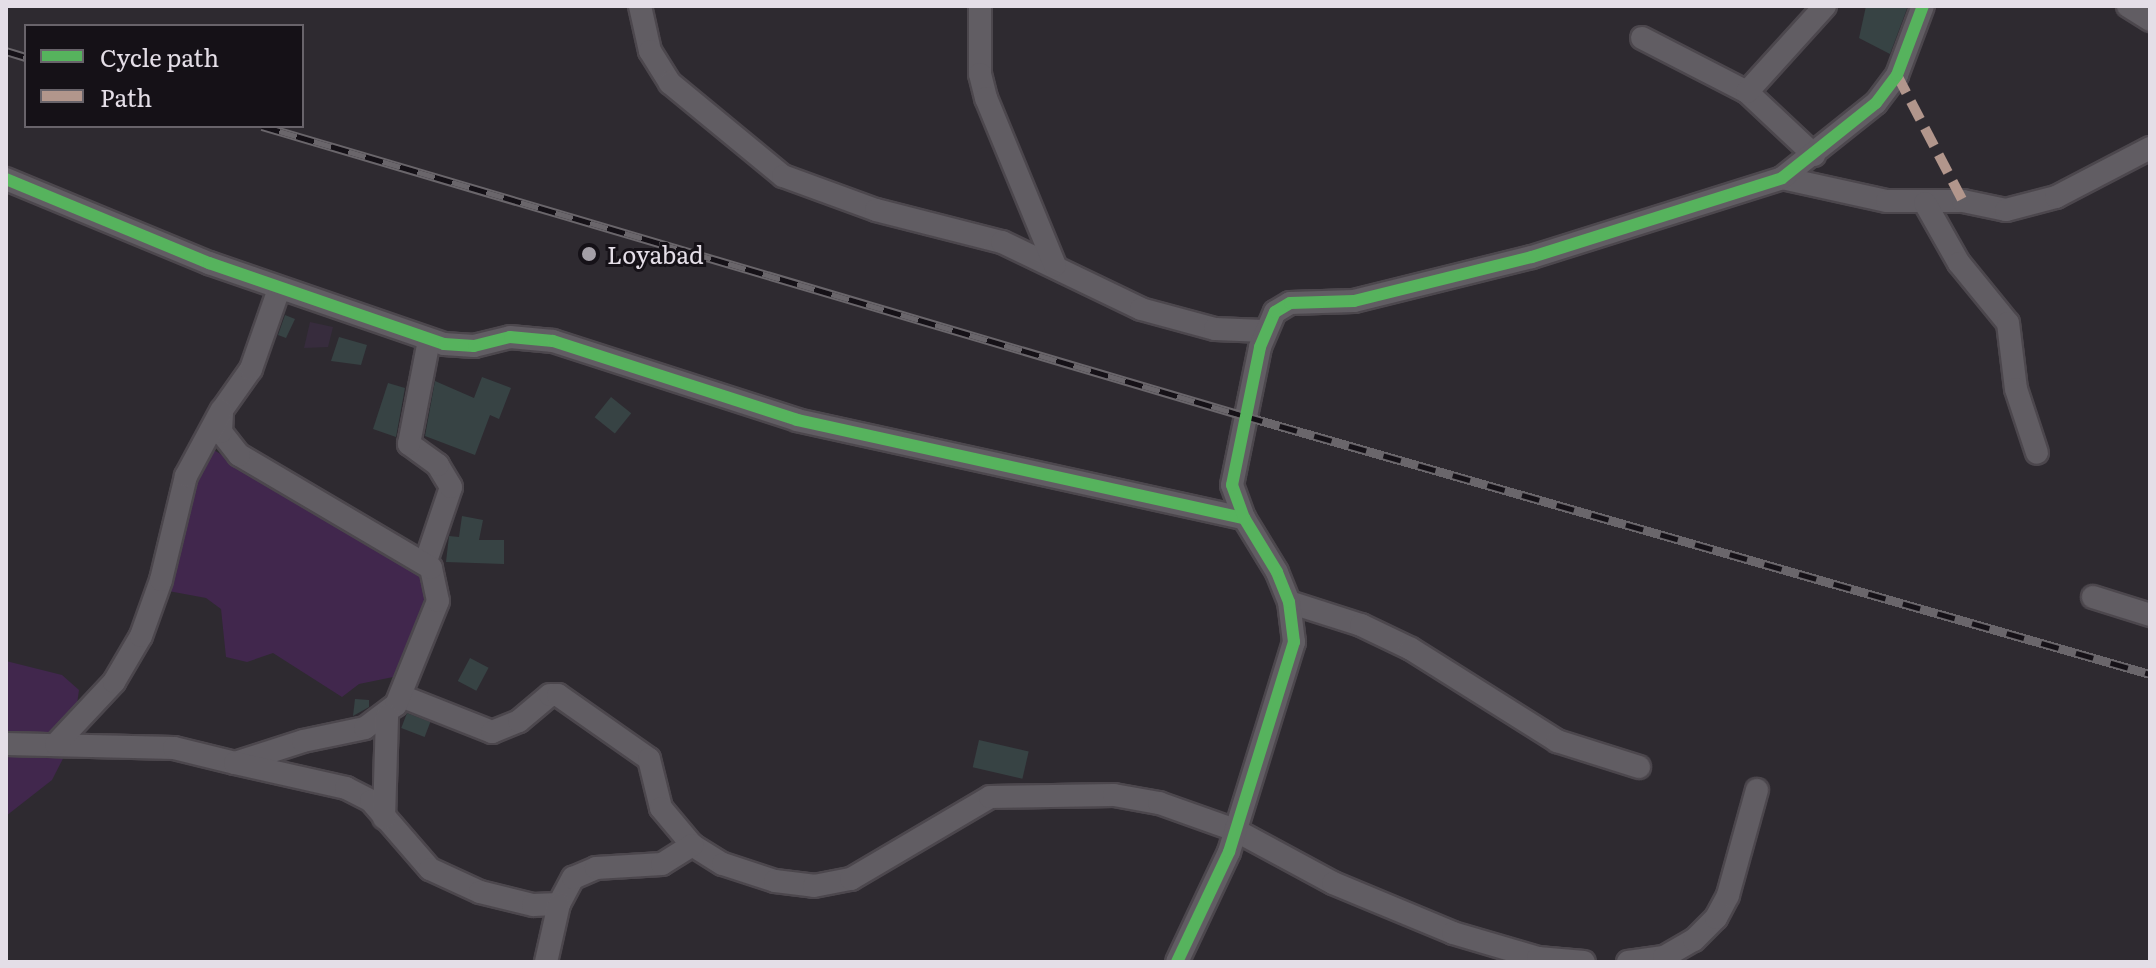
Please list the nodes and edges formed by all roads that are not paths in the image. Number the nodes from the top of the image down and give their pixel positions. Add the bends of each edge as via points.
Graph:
1 (640, 6) edge
2 (980, 6) edge
3 (1825, 6) edge
4 (1923, 6) edge
5 (2128, 6) edge
6 (2150, 20) edge
7 (1642, 38) dead end
8 (1747, 92) junction
9 (2150, 148) edge
10 (1814, 155) junction
11 (1782, 178) junction
12 (6, 179) edge
13 (1925, 203) junction
14 (1055, 265) junction
15 (279, 289) junction
16 (1264, 331) junction
17 (429, 340) junction
18 (222, 410) junction
19 (2037, 453) dead end
20 (1244, 518) junction
21 (425, 564) junction
22 (2093, 597) dead end
23 (1289, 602) junction
24 (2150, 615) edge
25 (401, 696) junction
26 (387, 716) junction
27 (6, 744) edge
28 (56, 744) junction
29 (235, 763) junction
30 (1639, 767) dead end
31 (1757, 790) dead end
32 (384, 818) junction
33 (1235, 830) junction
34 (692, 845) junction
35 (559, 904) junction
36 (1180, 956) edge
37 (546, 962) edge
38 (1584, 962) edge
39 (1628, 962) edge

1 - 14 street via 650,51 670,83 764,165 805,186 1002,242
2 - 14 street via 980,74 986,98
3 - 8 street
4 - 10 street via 1897,75 1876,103
5 - 6 street
7 - 8 street
8 - 10 street
9 - 13 street via 2098,178 2023,209 1995,210 1963,201
10 - 11 street
11 - 13 street via 1887,201
11 - 16 street via 1532,257 1354,301 1290,303 1275,312
12 - 15 street
13 - 19 street via 1959,263 2008,323 2016,389
14 - 16 street via 1141,309 1215,329
15 - 17 street
15 - 18 street via 251,369
16 - 20 street via 1232,485
17 - 20 street via 474,346 510,337 553,341 797,420
17 - 21 street via 409,444 438,465 451,487
18 - 21 street via 221,432 239,455
18 - 28 street via 186,476 161,580 141,636 114,682
20 - 23 street
21 - 25 street via 435,575 438,601
22 - 24 street
23 - 30 street via 1361,625 1411,649 1557,741
23 - 33 street via 1294,642 1285,683
25 - 26 street
25 - 34 street via 492,732 558,695 649,759 661,808
26 - 29 street via 365,728
26 - 32 street
27 - 28 street
28 - 29 street via 174,748
29 - 32 street via 276,776 332,782 371,801
31 - 39 street via 1728,895 1716,918 1694,940 1664,957
32 - 35 street via 418,859 453,882 508,900
33 - 34 street via 1136,798 1014,794 972,804 866,872 822,886 792,885 737,870
33 - 36 street
33 - 38 street via 1333,883 1440,928 1538,958
34 - 35 street via 662,864 612,865 573,878
35 - 37 street

